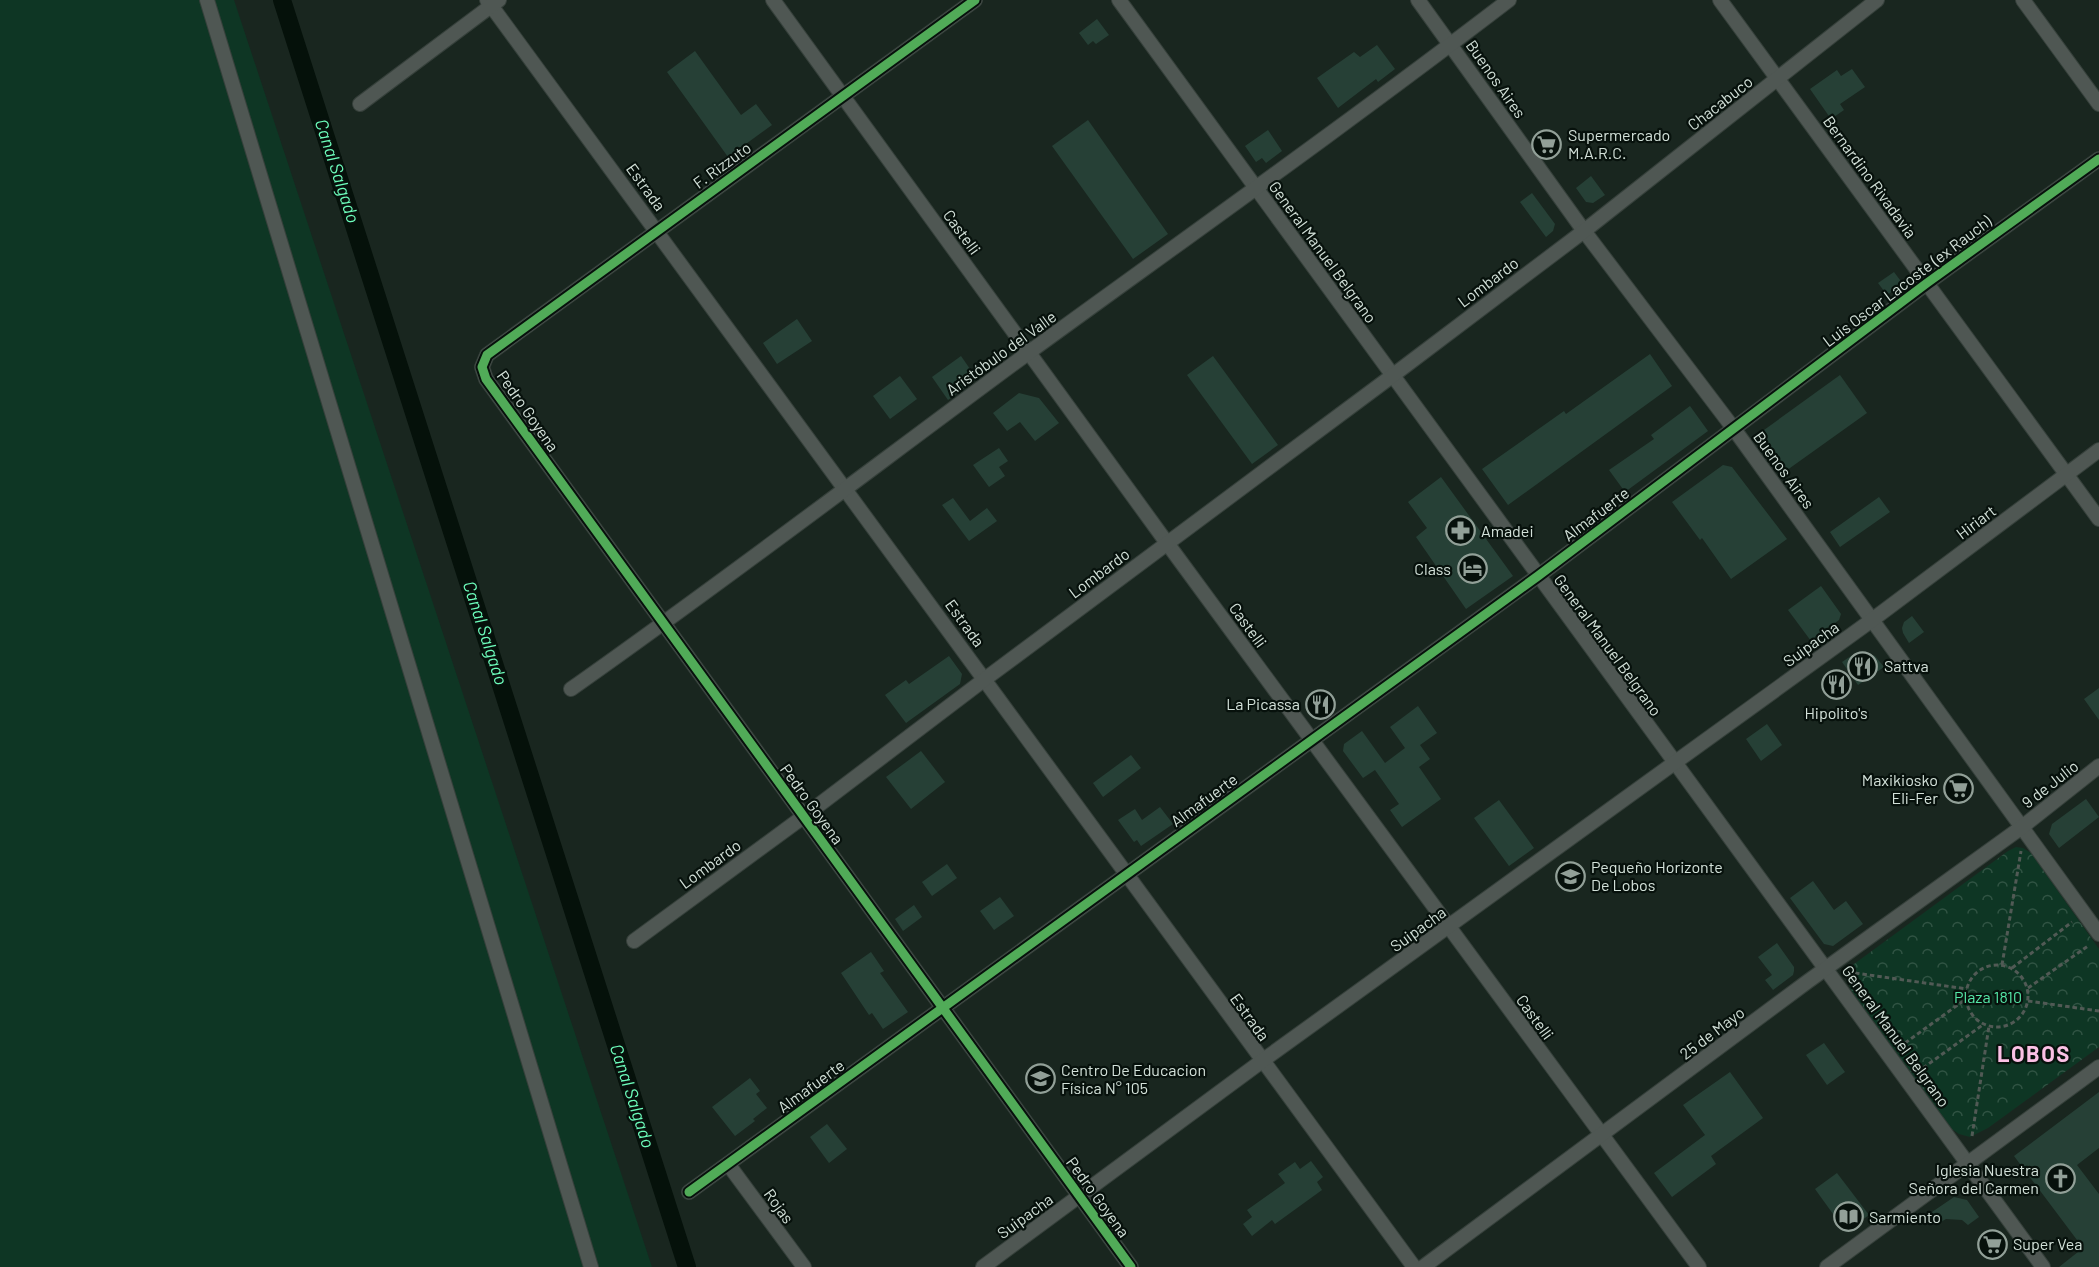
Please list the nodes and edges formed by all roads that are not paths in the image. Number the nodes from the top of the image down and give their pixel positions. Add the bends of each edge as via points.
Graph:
1 (207, 0) edge
2 (773, 0) edge
3 (975, 0) edge
4 (1119, 0) edge
5 (1418, 0) edge
6 (1509, 0) edge
7 (1720, 0) edge
8 (1877, 0) edge
9 (2023, 0) edge
10 (493, 2) edge
11 (1451, 45) junction
12 (1778, 79) junction
13 (843, 95) junction
14 (360, 104) dead end
15 (2099, 104) edge
16 (2099, 159) edge
17 (1257, 188) junction
18 (657, 230) junction
19 (1584, 231) junction
20 (1928, 283) junction
21 (1029, 353) junction
22 (487, 355) joint
23 (1392, 376) junction
24 (1734, 429) junction
25 (2099, 450) edge
26 (2066, 473) junction
27 (845, 488) junction
28 (2099, 519) edge
29 (1167, 543) junction
30 (1538, 576) junction
31 (1872, 620) junction
32 (663, 624) junction
33 (985, 678) junction
34 (571, 689) dead end
35 (1312, 740) junction
36 (1674, 763) junction
37 (2099, 766) edge
38 (803, 817) junction
39 (2022, 827) junction
40 (1127, 874) junction
41 (1449, 927) junction
42 (2099, 934) edge
43 (634, 941) dead end
44 (1827, 969) junction
45 (943, 1009) junction
46 (1262, 1061) junction
47 (2099, 1067) edge
48 (1602, 1135) junction
49 (1967, 1162) junction
50 (728, 1164) junction
51 (689, 1192) dead end
52 (1080, 1196) junction
53 (591, 1267) edge
54 (804, 1267) edge
55 (983, 1267) edge
56 (1131, 1267) edge
57 (1414, 1267) edge
58 (1423, 1267) edge
59 (1699, 1267) edge
60 (1827, 1267) edge
61 (2043, 1267) edge

1 - 53 street
2 - 13 street, Castelli
3 - 13 street, F. Rizzuto
4 - 17 street, General Manuel Belgrano
5 - 11 street, Buenos Aires
6 - 11 street, Aristóbulo del Valle
7 - 12 street, Bernardino Rivadavia
8 - 12 street, Chacabuco
9 - 15 street
10 - 14 street
10 - 18 street, Estrada
11 - 17 street, Aristóbulo del Valle
11 - 19 street, Buenos Aires
12 - 19 street, Chacabuco
12 - 20 street, Bernardino Rivadavia
13 - 18 street, F. Rizzuto
13 - 21 street, Castelli
16 - 20 street, Luis Oscar Lacoste (ex Rauch)
17 - 21 street, Aristóbulo del Valle
17 - 23 street, General Manuel Belgrano
18 - 22 street, F. Rizzuto
18 - 27 street, Estrada
19 - 23 street, Lombardo
19 - 24 street, Buenos Aires
20 - 24 street, Luis Oscar Lacoste (ex Rauch)
20 - 26 street, Bernardino Rivadavia
21 - 27 street, Aristóbulo del Valle
21 - 29 street, Castelli
22 - 32 street, Pedro Goyena via 482,367 486,379
23 - 29 street, Lombardo
23 - 30 street, General Manuel Belgrano
24 - 30 street, Almafuerte
24 - 31 street, Buenos Aires
25 - 26 street, Hiriart
26 - 28 street, Bernardino Rivadavia
26 - 31 street, Hiriart
27 - 32 street, Aristóbulo del Valle
27 - 33 street, Estrada
29 - 33 street, Lombardo
29 - 35 street, Castelli
30 - 35 street, Almafuerte
30 - 36 street, General Manuel Belgrano
31 - 36 street, Suipacha
31 - 39 street, Buenos Aires
32 - 34 street, Aristóbulo del Valle
32 - 38 street, Pedro Goyena
33 - 38 street, Lombardo
33 - 40 street, Estrada
35 - 40 street, Almafuerte
35 - 41 street, Castelli
36 - 41 street, Suipacha
36 - 44 street, General Manuel Belgrano
37 - 39 street, 9 de Julio
38 - 43 street, Lombardo
38 - 45 street, Pedro Goyena
39 - 42 street, Buenos Aires
39 - 44 street, 25 de Mayo
40 - 45 street, Almafuerte
40 - 46 street, Estrada
41 - 46 street, Suipacha
41 - 48 street, Castelli
44 - 48 street, 25 de Mayo
44 - 49 street, General Manuel Belgrano
45 - 50 street, Almafuerte
45 - 52 street, Pedro Goyena
46 - 52 street, Suipacha
46 - 57 street, Estrada
47 - 49 street
48 - 58 street, 25 de Mayo
48 - 59 street, Castelli
49 - 60 street
49 - 61 street, General Manuel Belgrano
50 - 51 street, Almafuerte
50 - 54 street, Rojas
52 - 55 street, Suipacha
52 - 56 street, Pedro Goyena

